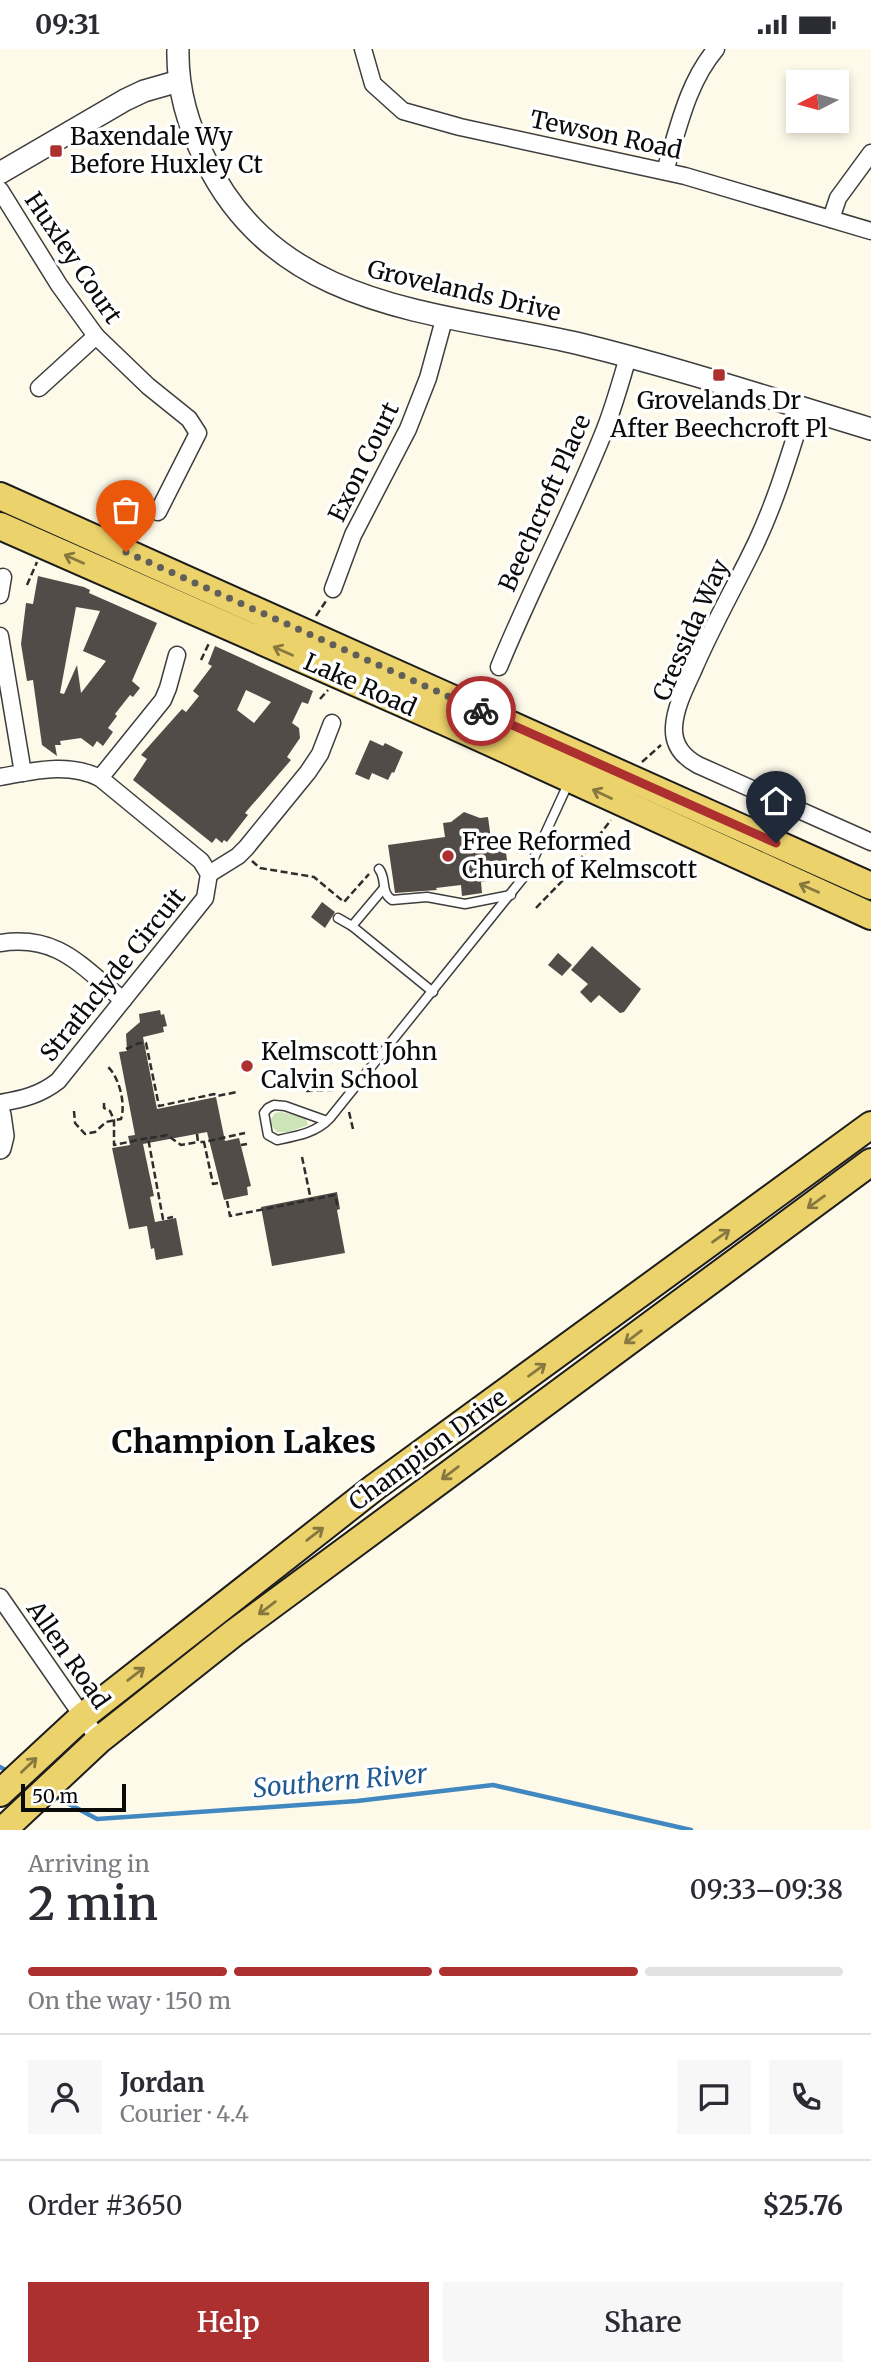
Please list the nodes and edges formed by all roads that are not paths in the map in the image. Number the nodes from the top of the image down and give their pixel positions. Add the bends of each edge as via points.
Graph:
1 (178, 49) edge
2 (363, 49) edge
3 (716, 49) edge
4 (179, 81) junction
5 (871, 153) edge
6 (665, 171) junction
7 (0, 173) edge
8 (0, 190) edge
9 (831, 219) junction
10 (871, 231) edge
11 (445, 316) junction
12 (96, 336) junction
13 (628, 357) junction
14 (39, 388) dead end
15 (804, 409) junction
16 (871, 429) edge
17 (0, 496) edge
18 (158, 512) road end
19 (0, 526) edge
20 (3, 577) dead end
21 (333, 589) road end
22 (0, 595) edge
23 (0, 636) edge
24 (177, 655) dead end
25 (499, 667) road end
26 (332, 723) dead end
27 (582, 755) junction
28 (23, 773) junction
29 (0, 776) edge
30 (100, 778) junction
31 (570, 779) junction
32 (871, 842) edge
33 (375, 872) road end
34 (209, 874) junction
35 (871, 886) edge
36 (384, 888) junction
37 (511, 895) junction
38 (871, 916) edge
39 (338, 918) dead end
40 (352, 926) junction
41 (0, 943) edge
42 (433, 992) junction
43 (123, 1000) junction
44 (0, 1103) edge
45 (0, 1115) edge
46 (327, 1121) junction
47 (871, 1125) edge
48 (0, 1148) edge
49 (871, 1162) edge
50 (0, 1597) edge
51 (82, 1717) junction
52 (91, 1747) junction
53 (0, 1793) edge
54 (3, 1830) edge

1 - 4 street, Grovelands Drive
2 - 6 street, Tewson Road via 373,84 403,111
3 - 6 street via 688,98
4 - 7 street via 125,100
4 - 11 street, Grovelands Drive via 190,125 212,174 239,214 272,247 315,276 351,292
5 - 9 street via 838,198
6 - 9 street, Tewson Road
8 - 12 street, Huxley Court
9 - 10 street, Tewson Road
11 - 13 street, Grovelands Drive
11 - 21 street, Exon Court via 408,429 353,535
12 - 14 street
12 - 18 street, Huxley Court via 189,419 198,433
13 - 15 street, Grovelands Drive
13 - 25 street, Beechcroft Place via 606,427
15 - 16 street, Grovelands Drive
15 - 32 street, Cressida Way via 757,540 707,636 684,692 675,719 675,737 680,752 698,765
17 - 27 main road, Lake Road
31 -> 19 main road, Lake Road
20 - 22 street
23 - 28 street
24 - 30 street via 163,700
26 - 34 street via 320,754 299,783 246,848
27 - 31 main road
27 - 35 main road, Lake Road
28 - 29 street, Strathclyde Circuit
28 - 30 street, Strathclyde Circuit via 59,768
30 - 34 street, Strathclyde Circuit via 201,861
31 - 37 lane via 533,861
38 -> 31 main road, Lake Road
33 - 36 lane via 382,874
34 - 43 street, Strathclyde Circuit via 205,898
36 - 37 lane via 392,900 426,897 465,904
36 - 40 lane
37 - 42 lane
39 - 40 lane
40 - 42 lane
41 - 43 street via 29,940 54,947
42 - 46 lane
43 - 44 street, Strathclyde Circuit via 58,1081 29,1098
45 - 48 street
46 - 46 lane via 307,1133 274,1139 266,1130 264,1113 278,1105
51 -> 47 main road, Champion Drive via 375,1487
49 -> 52 main road, Champion Drive via 234,1633
50 - 51 street, Allen Road
51 - 52 street, Allen Road
53 -> 51 main road, Champion Drive
52 - 54 main road, Champion Drive

